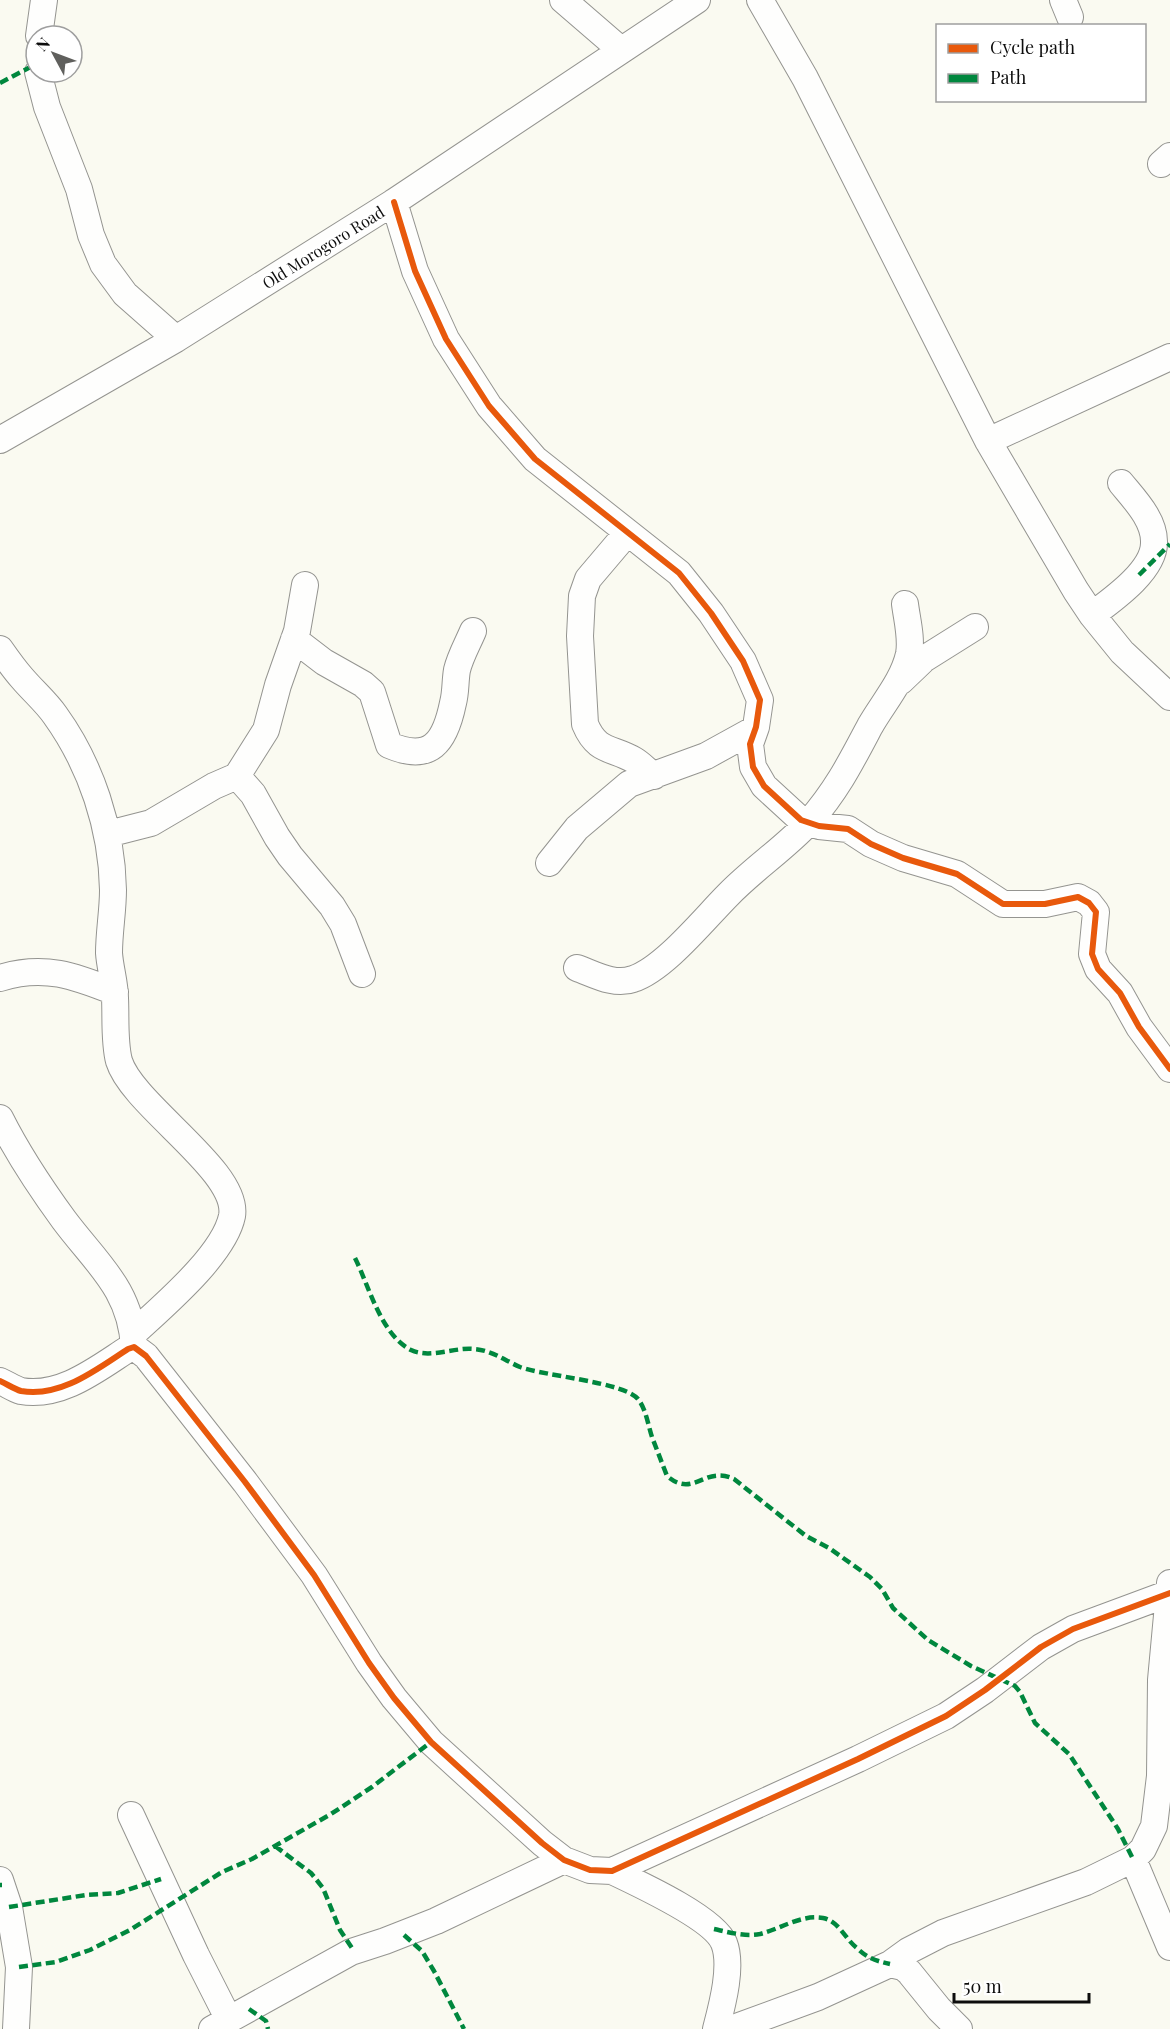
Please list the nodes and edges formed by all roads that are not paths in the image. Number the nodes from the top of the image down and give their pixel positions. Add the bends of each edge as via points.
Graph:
1 (44, 0) edge
2 (563, 0) edge
3 (697, 0) edge
4 (760, 0) edge
5 (41, 24) edge
6 (621, 50) junction
7 (41, 84) edge
8 (394, 202) junction
9 (176, 339) junction
10 (1170, 357) edge
11 (0, 440) edge
12 (988, 441) junction
13 (1121, 483) dead end
14 (627, 533) junction
15 (305, 585) dead end
16 (905, 604) dead end
17 (1092, 615) junction
18 (975, 627) dead end
19 (473, 631) dead end
20 (294, 639) junction
21 (0, 649) edge
22 (894, 687) junction
23 (1170, 697) edge
24 (755, 729) junction
25 (237, 776) junction
26 (654, 776) junction
27 (808, 822) junction
28 (108, 834) junction
29 (549, 863) dead end
30 (577, 968) dead end
31 (362, 974) dead end
32 (0, 978) edge
33 (115, 992) junction
34 (1170, 1069) edge
35 (0, 1118) edge
36 (134, 1340) junction
37 (0, 1381) edge
38 (1170, 1590) edge
39 (131, 1815) dead end
40 (1133, 1859) junction
41 (564, 1860) junction
42 (612, 1871) junction
43 (0, 1880) edge
44 (1170, 1947) edge
45 (890, 1964) junction
46 (221, 2025) edge
47 (16, 2029) edge
48 (716, 2029) edge
49 (731, 2029) edge
50 (959, 2029) edge

1 - 5 street
2 - 6 street
3 - 6 street, Old Morogoro Road
4 - 12 street via 805,78
6 - 8 street, Old Morogoro Road
7 - 9 street via 103,264 125,294
8 - 9 street, Old Morogoro Road
8 - 14 street via 424,291 447,339 489,406 535,459
9 - 11 street, Old Morogoro Road
10 - 12 street
12 - 17 street
13 - 17 street via 1144,512 1152,530 1152,553 1120,595
14 - 24 street via 679,573 743,661 760,700
14 - 26 street via 592,573 582,596 585,724 590,737 600,745 634,760
15 - 20 street
16 - 22 street via 909,654
17 - 23 street via 1122,652
18 - 22 street via 924,659
19 - 20 street via 458,666 446,727 434,747 415,752 390,745 372,692
20 - 25 street via 266,730
21 - 28 street via 67,734 88,773
22 - 27 street via 842,780
24 - 26 street via 706,756
24 - 27 street via 750,744 753,767 764,786 791,813
25 - 28 street via 151,823
25 - 31 street via 254,794 290,856 337,915
26 - 29 street via 629,784 603,804
27 - 30 street via 647,972 618,982
27 - 34 street via 848,829 903,858 957,874 1003,904 1045,904 1078,897 1089,903 1096,912 1092,954 1098,969 1119,993
28 - 33 street via 113,889 109,954
32 - 33 street via 43,971 73,976
33 - 36 street via 117,1046 126,1077 211,1169 228,1191 232,1214 211,1256
35 - 36 street via 33,1177 110,1275 125,1302
36 - 37 street via 81,1378 52,1390 18,1390
36 - 41 street via 314,1575 394,1698 431,1742
38 - 40 street via 1154,1826 1143,1849
38 - 42 street via 1073,1629 1041,1647 946,1716
39 - 46 street via 196,1955
40 - 44 street
40 - 45 street via 1086,1882 943,1933
41 - 42 street
41 - 46 street via 436,1921 351,1952
42 - 48 street via 706,1922 724,1942 725,1993
43 - 47 street via 20,1967
45 - 49 street via 818,1998
45 - 50 street via 909,1972

